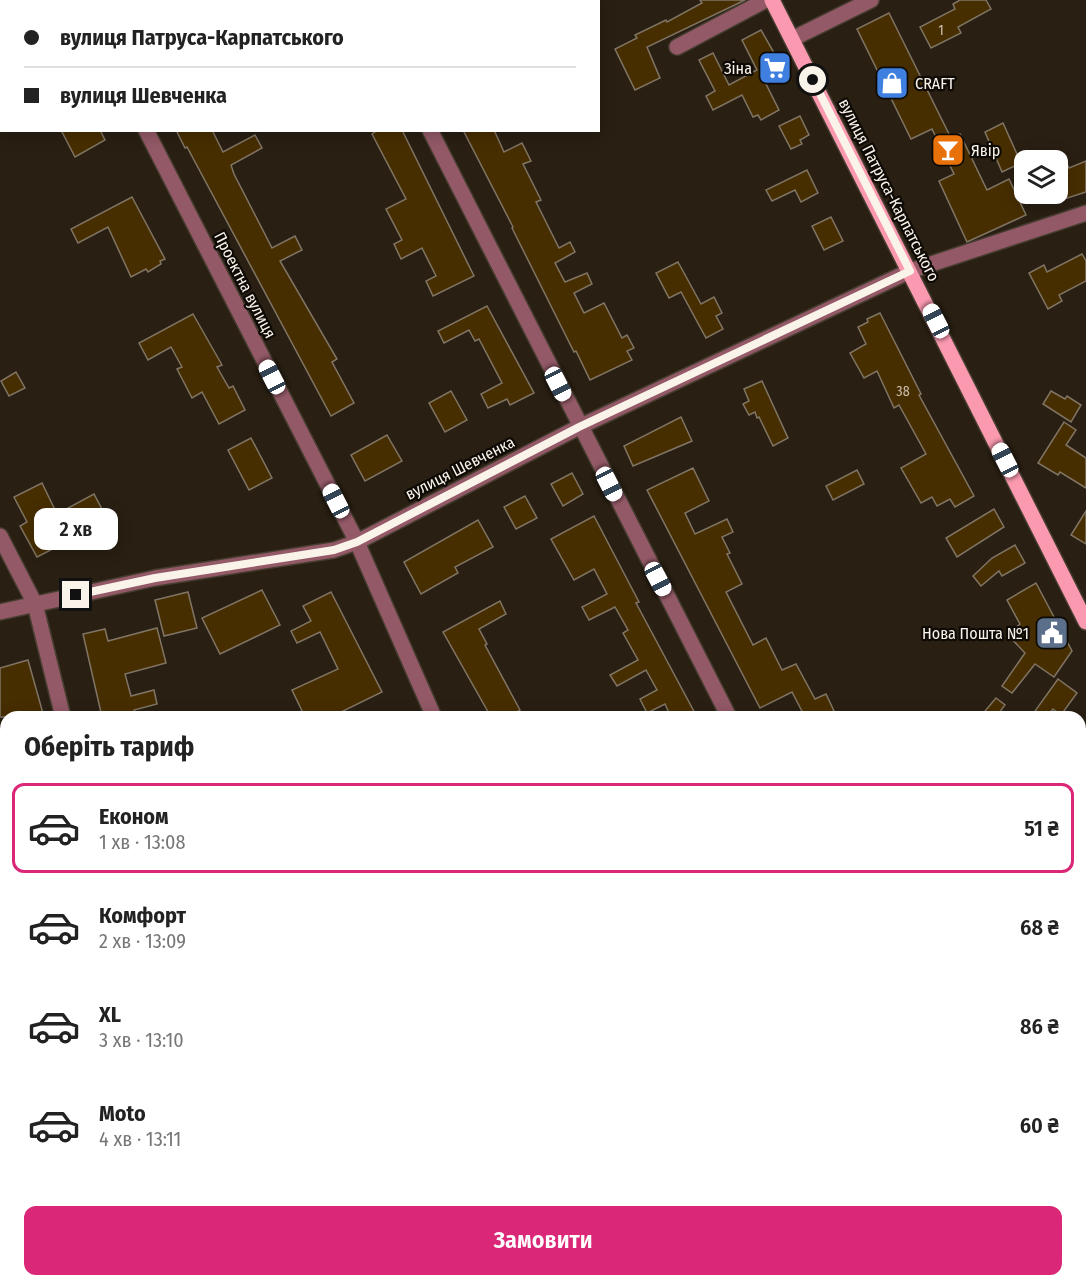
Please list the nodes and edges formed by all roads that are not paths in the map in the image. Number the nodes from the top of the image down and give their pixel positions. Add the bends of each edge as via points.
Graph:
1 (766, 0) edge
2 (772, 0) edge
3 (871, 0) edge
4 (792, 39) junction
5 (677, 47) dead end
6 (147, 132) edge
7 (431, 132) edge
8 (1086, 213) edge
9 (910, 271) junction
10 (579, 427) junction
11 (0, 536) edge
12 (357, 542) junction
13 (35, 604) junction
14 (0, 612) edge
15 (1086, 622) edge
16 (62, 711) edge
17 (431, 711) edge
18 (726, 711) edge

1 - 5 street
2 - 4 main road, вулиця Патруса-Карпатського
3 - 4 street
4 - 9 main road, вулиця Патруса-Карпатського
6 - 12 street, Проектна вулиця
7 - 10 street
8 - 9 street, вулиця Шевченка
9 - 10 street, вулиця Шевченка
9 - 15 main road, вулиця Патруса-Карпатського
10 - 12 street, вулиця Шевченка
10 - 18 street
11 - 13 street
12 - 13 street, вулиця Шевченка via 334,550 155,578
12 - 17 street, Проектна вулиця
13 - 14 street, вулиця Шевченка
13 - 16 street

